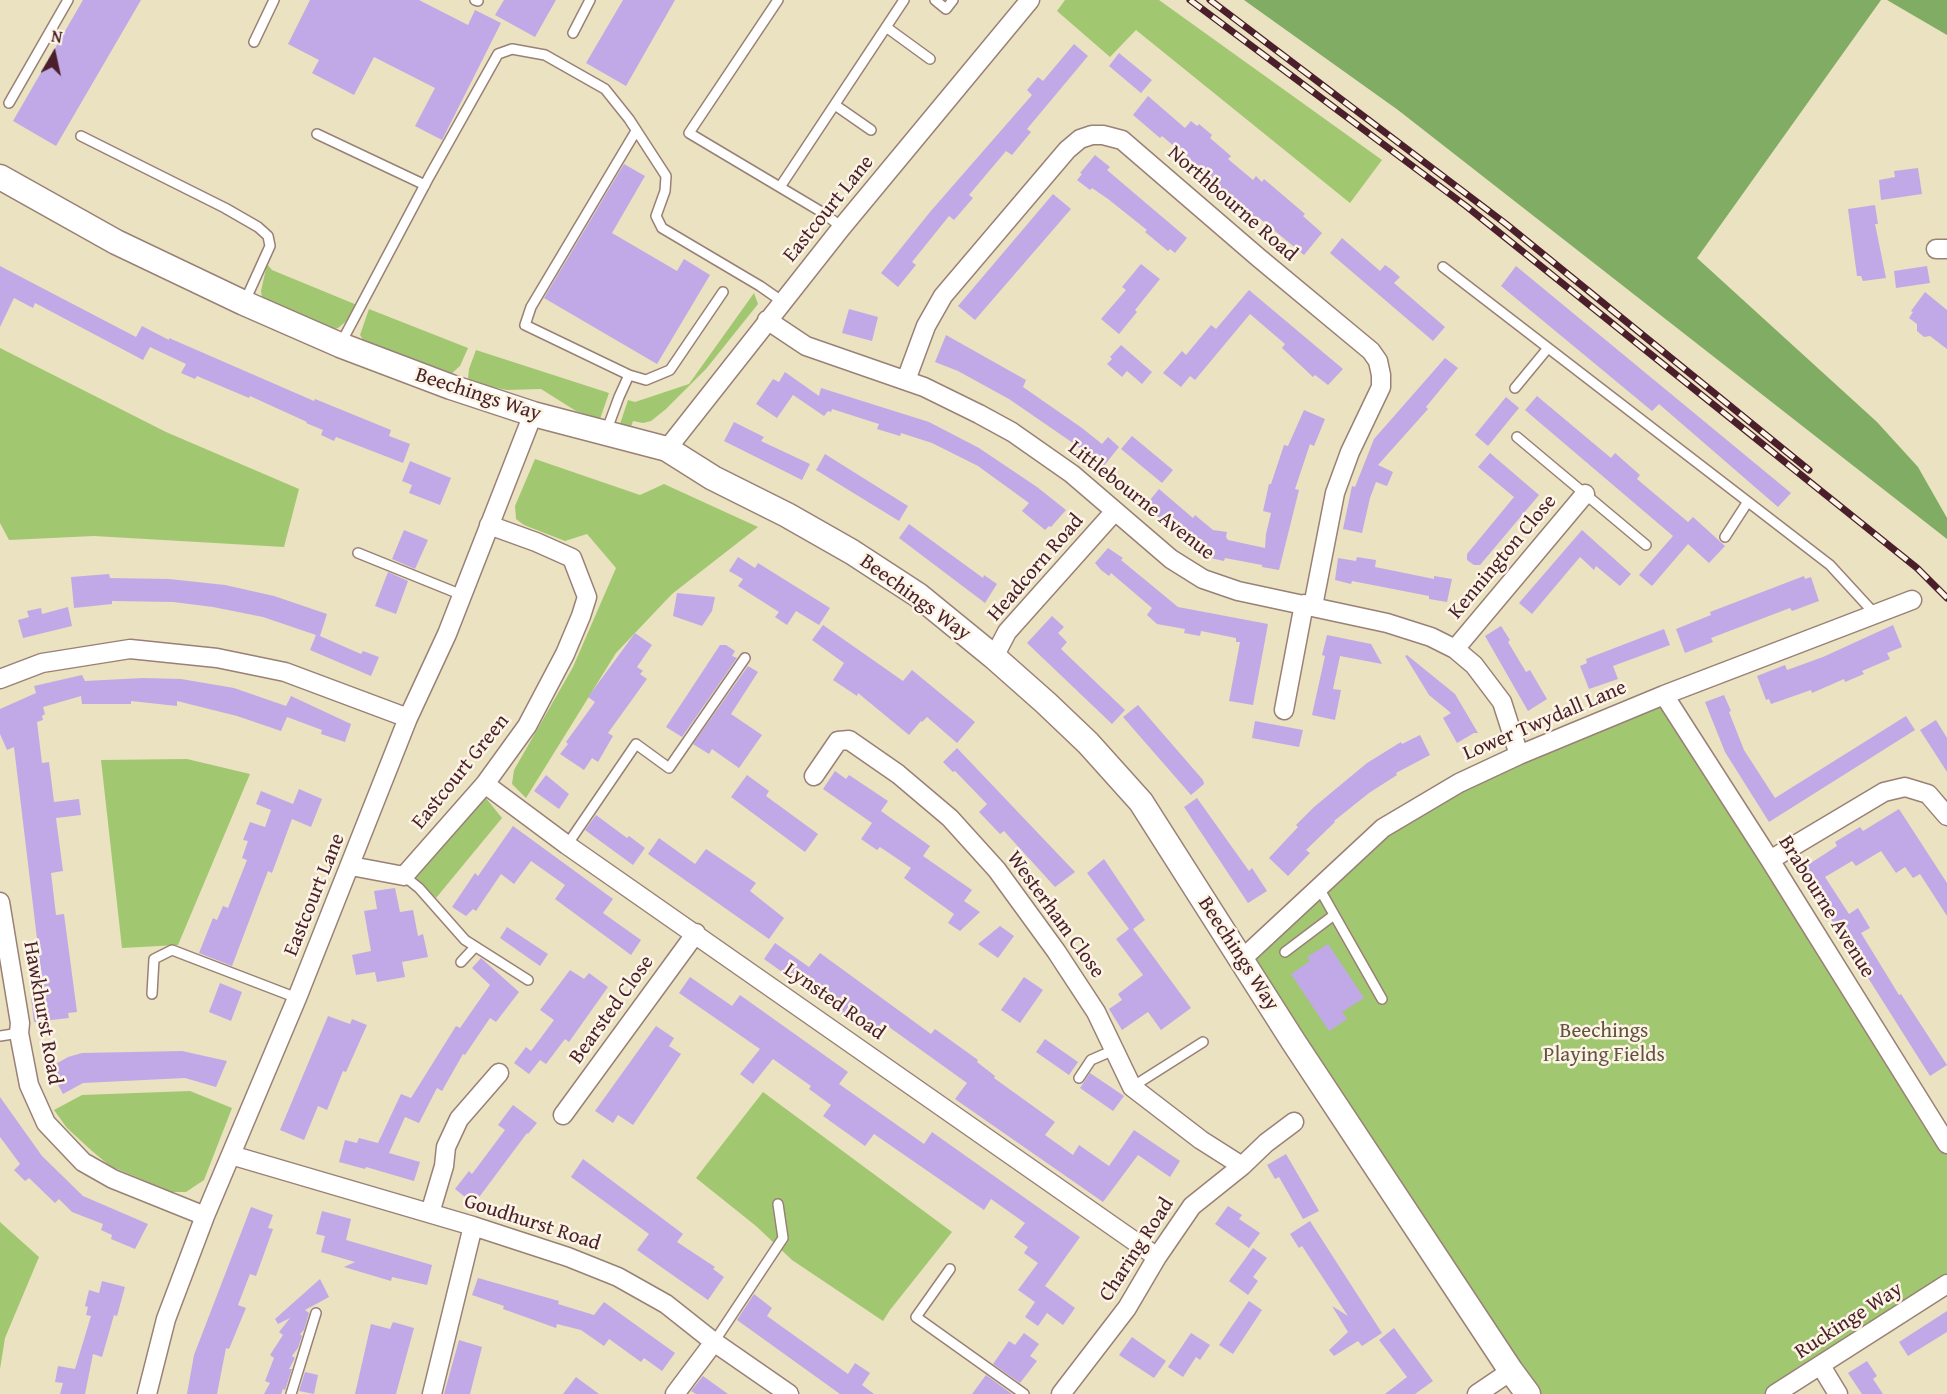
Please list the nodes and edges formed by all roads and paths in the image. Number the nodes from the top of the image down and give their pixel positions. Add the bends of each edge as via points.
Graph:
1 (68, 0) edge
2 (274, 0) edge
3 (590, 0) edge
4 (778, 0) edge
5 (904, 0) edge
6 (935, 0) edge
7 (952, 0) edge
8 (1030, 0) edge
9 (886, 27) junction
10 (573, 33) dead end
11 (254, 42) dead end
12 (930, 59) dead end
13 (9, 104) dead end
14 (835, 105) junction
15 (872, 130) dead end
16 (636, 131) junction
17 (317, 134) dead end
18 (81, 136) dead end
19 (0, 177) edge
20 (425, 185) junction
21 (780, 187) junction
22 (842, 227) junction
23 (1443, 267) dead end
24 (723, 292) dead end
25 (783, 302) junction
26 (244, 303) junction
27 (767, 320) junction
28 (340, 345) junction
29 (1548, 348) junction
30 (629, 375) junction
31 (906, 380) junction
32 (1515, 388) dead end
33 (532, 414) junction
34 (606, 432) junction
35 (1517, 437) dead end
36 (667, 449) junction
37 (1585, 494) junction
38 (1747, 503) junction
39 (1115, 511) junction
40 (489, 525) junction
41 (1725, 537) dead end
42 (1646, 544) dead end
43 (358, 553) dead end
44 (462, 595) junction
45 (1912, 600) dead end
46 (1308, 605) junction
47 (1875, 614) junction
48 (1455, 649) junction
49 (994, 657) junction
50 (745, 658) dead end
51 (0, 679) edge
52 (1664, 695) junction
53 (1284, 710) dead end
54 (408, 718) junction
55 (1519, 755) junction
56 (814, 776) dead end
57 (484, 784) junction
58 (1947, 816) edge
59 (567, 845) junction
60 (1770, 860) junction
61 (351, 866) junction
62 (404, 876) junction
63 (1319, 888) junction
64 (0, 902) edge
65 (1334, 915) junction
66 (696, 933) junction
67 (475, 947) junction
68 (1285, 952) dead end
69 (1241, 960) junction
70 (461, 962) dead end
71 (528, 980) dead end
72 (152, 994) dead end
73 (297, 998) junction
74 (1382, 999) dead end
75 (19, 1033) junction
76 (0, 1036) edge
77 (1203, 1042) dead end
78 (1114, 1050) junction
79 (499, 1073) dead end
80 (1079, 1078) dead end
81 (1132, 1087) junction
82 (563, 1114) dead end
83 (1294, 1122) dead end
84 (1947, 1143) edge
85 (231, 1155) junction
86 (1242, 1166) junction
87 (778, 1204) dead end
88 (430, 1213) junction
89 (205, 1216) junction
90 (472, 1226) junction
91 (1157, 1257) junction
92 (950, 1269) dead end
93 (1947, 1284) edge
94 (316, 1313) dead end
95 (714, 1342) junction
96 (1821, 1366) junction
97 (1511, 1371) junction
98 (147, 1394) edge
99 (291, 1394) edge
100 (432, 1394) edge
101 (675, 1394) edge
102 (789, 1394) edge
103 (1024, 1394) edge
104 (1061, 1394) edge
105 (1477, 1394) edge
106 (1528, 1394) edge
107 (1775, 1394) edge
108 (1838, 1394) edge

1 - 13 lane
2 - 11 lane
3 - 10 lane
4 - 21 lane via 689,134
5 - 9 lane
6 - 7 lane via 946,9
8 - 22 street, Eastcourt Lane
9 - 12 lane
9 - 14 lane
14 - 15 lane
14 - 21 lane
16 - 20 lane via 605,89 545,55 512,49 498,54
16 - 25 lane via 666,176 656,216 662,228
16 - 30 lane via 531,307 525,325
17 - 20 lane
18 - 26 lane via 225,208 268,236 270,246
19 - 26 street, Beechings Way via 116,242
20 - 28 lane
21 - 22 lane
22 - 25 street, Eastcourt Lane
23 - 29 lane
24 - 30 lane via 669,370 645,380
25 - 27 street, Eastcourt Lane
26 - 28 street, Beechings Way
27 - 31 street, Littlebourne Avenue via 810,348
27 - 36 street, Eastcourt Lane
28 - 33 street, Beechings Way
29 - 32 lane
29 - 38 lane
30 - 34 lane
31 - 39 street, Littlebourne Avenue via 1012,432
31 - 46 street, Northbourne Road via 926,326 943,296 1067,150 1092,135 1125,141 1377,358 1380,391 1335,493
33 - 34 street, Beechings Way
33 - 40 street, Eastcourt Lane
34 - 36 street, Beechings Way
35 - 37 lane
36 - 49 street, Beechings Way via 852,552 918,595
37 - 42 lane
37 - 48 street, Kennington Close
38 - 41 lane
38 - 47 lane via 1830,566
39 - 46 street, Littlebourne Avenue via 1177,563 1203,579 1238,591
39 - 49 street, Headcorn Road via 1007,632
40 - 44 street, Eastcourt Lane
40 - 57 street, Eastcourt Green via 572,558 587,597 565,654 527,726
43 - 44 lane
44 - 54 street, Eastcourt Lane
45 - 47 street, Lower Twydall Lane
46 - 48 street, Littlebourne Avenue via 1387,623
46 - 53 street, Northbourne Road
47 - 52 street, Lower Twydall Lane
48 - 55 street, Littlebourne Avenue via 1474,665 1502,702
49 - 69 street, Beechings Way via 1088,743 1141,802
50 - 59 lane via 669,768 636,744
51 - 54 street via 42,663 141,650 217,658 285,672
52 - 55 street, Lower Twydall Lane
52 - 60 street, Brabourne Avenue
54 - 61 street, Eastcourt Lane
55 - 63 street, Lower Twydall Lane via 1459,783 1383,828
56 - 78 street, Westerham Close via 838,741 849,740 898,774 950,818 997,870 1049,942 1096,1011
57 - 59 street, Lynsted Road
57 - 62 street, Eastcourt Green
58 - 60 street via 1928,794 1905,787 1884,792
59 - 66 street, Lynsted Road
60 - 84 street, Brabourne Avenue
61 - 62 street
61 - 73 street, Eastcourt Lane
62 - 67 lane
63 - 65 lane
63 - 69 street, Lower Twydall Lane
64 - 75 street, Hawkhurst Road
65 - 68 lane
65 - 74 lane
66 - 82 street, Bearsted Close
66 - 91 street, Lynsted Road
67 - 70 lane
67 - 71 lane
69 - 97 street, Beechings Way
72 - 73 lane via 154,958 172,950
73 - 85 street, Eastcourt Lane
75 - 76 lane
75 - 89 street, Hawkhurst Road via 29,1085 46,1123 83,1162 113,1179
77 - 81 lane
78 - 80 lane via 1091,1060
78 - 81 street, Westerham Close
79 - 88 street via 459,1119 446,1147
81 - 86 street, Westerham Close
83 - 86 street, Charing Road
85 - 88 street, Goudhurst Road
85 - 89 street, Eastcourt Lane
86 - 91 street, Charing Road via 1192,1206
87 - 95 lane via 783,1238
88 - 90 street, Goudhurst Road
89 - 98 street, Eastcourt Lane via 164,1327
90 - 95 street, Goudhurst Road via 618,1277 666,1304
90 - 100 street
91 - 104 street, Charing Road via 1127,1308
92 - 103 lane via 916,1317
93 - 96 street, Ruckinge Way
94 - 99 lane
95 - 101 street
95 - 102 street, Goudhurst Road
96 - 107 street, Ruckinge Way
96 - 108 street
97 - 105 street
97 - 106 street, Beechings Way

